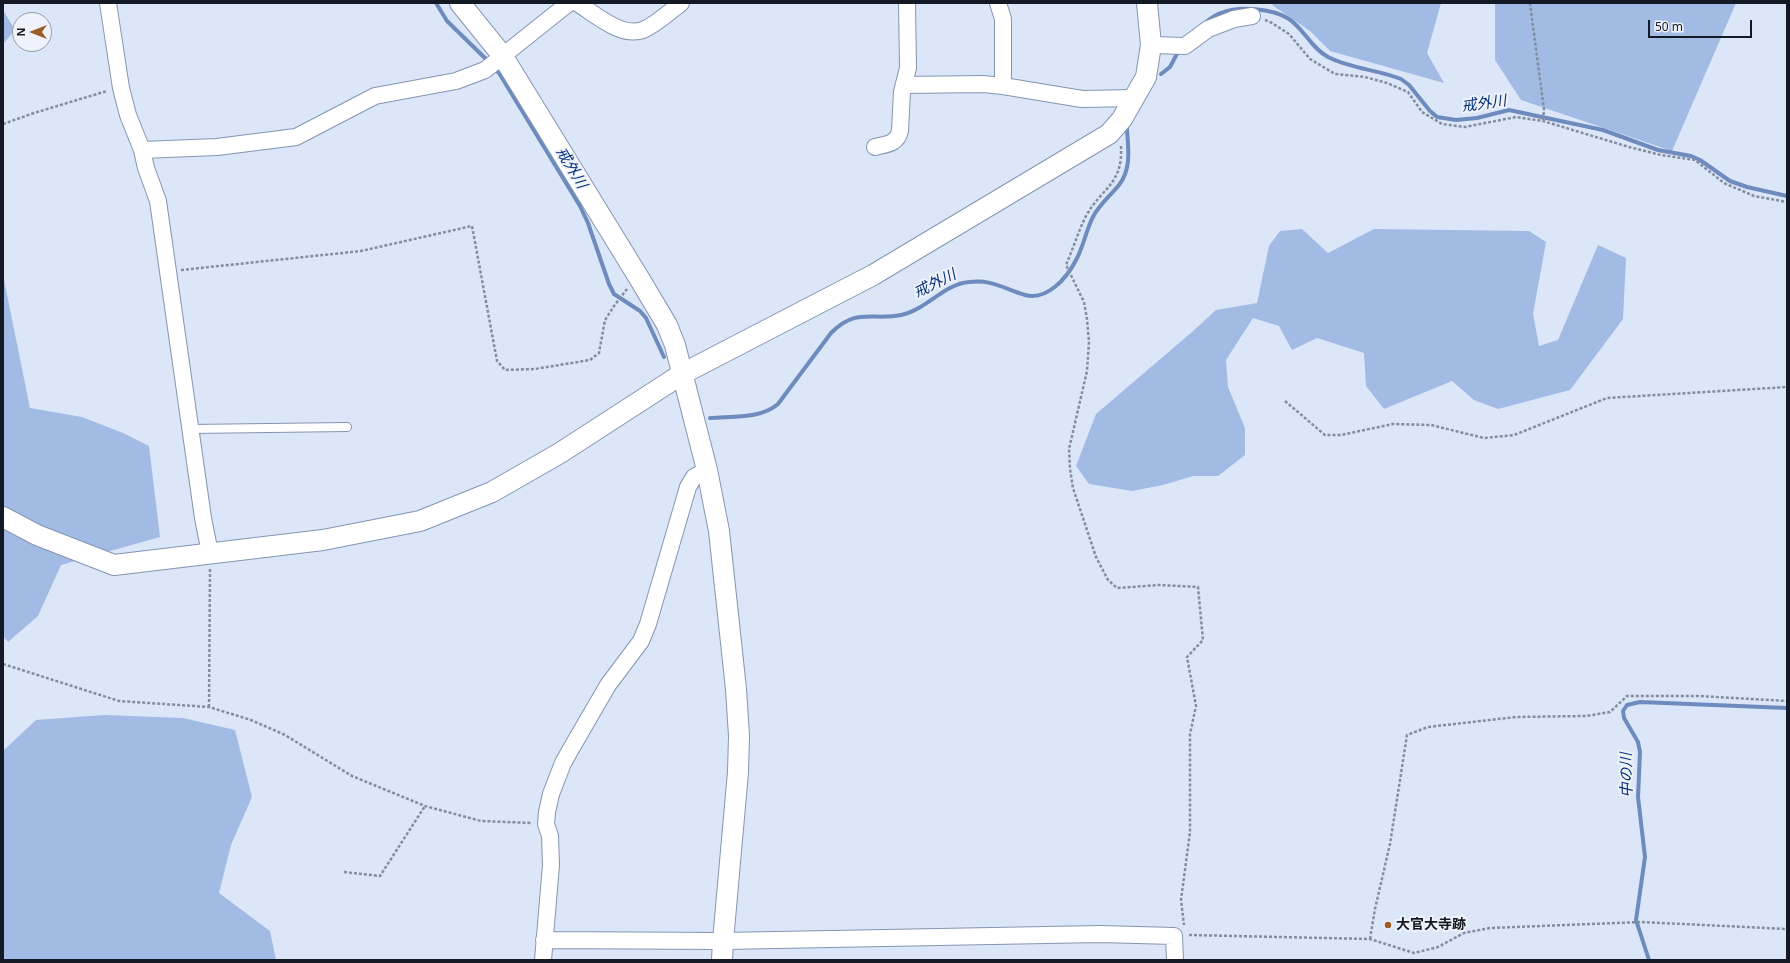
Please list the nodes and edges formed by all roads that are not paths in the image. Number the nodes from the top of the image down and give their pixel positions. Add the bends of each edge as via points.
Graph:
1 (108, 3) edge
2 (460, 3) edge
3 (569, 3) edge
4 (577, 3) edge
5 (681, 3) edge
6 (907, 3) edge
7 (998, 3) edge
8 (1147, 3) edge
9 (1252, 16) road end
10 (1151, 45) junction
11 (502, 55) junction
12 (904, 85) junction
13 (1003, 86) junction
14 (1135, 98) junction
15 (875, 147) dead end
16 (142, 150) junction
17 (682, 374) junction
18 (347, 427) dead end
19 (191, 429) junction
20 (707, 470) junction
21 (3, 517) edge
22 (210, 553) junction
23 (544, 940) junction
24 (722, 950) edge
25 (543, 960) edge
26 (1175, 960) edge

1 - 16 street via 121,88 128,115
2 - 11 street
3 - 11 street
4 - 5 street via 617,28 628,31 642,30 653,25
6 - 12 street via 908,68
7 - 13 street via 1003,19
8 - 10 street
9 - 10 street via 1234,19 1208,29 1180,45
10 - 14 street via 1146,77
11 - 16 street via 485,70 456,81 375,96 296,137 217,148
11 - 17 street via 667,325
12 - 13 street via 966,83
12 - 15 street via 898,137 894,142
13 - 14 street via 1082,99
14 - 17 street via 1116,127 1102,138 873,275
16 - 19 street via 158,201
17 - 20 street
17 - 22 street via 560,453 492,492 420,521 323,540
18 - 19 lane
19 - 22 street
20 - 23 street via 694,477 688,487 641,641 608,685 563,763 551,794 546,824 550,836 551,865
20 - 24 street via 719,531 739,736
21 - 22 street via 37,535 114,565
23 - 24 street
23 - 25 street
24 - 26 street via 1100,934 1180,936

